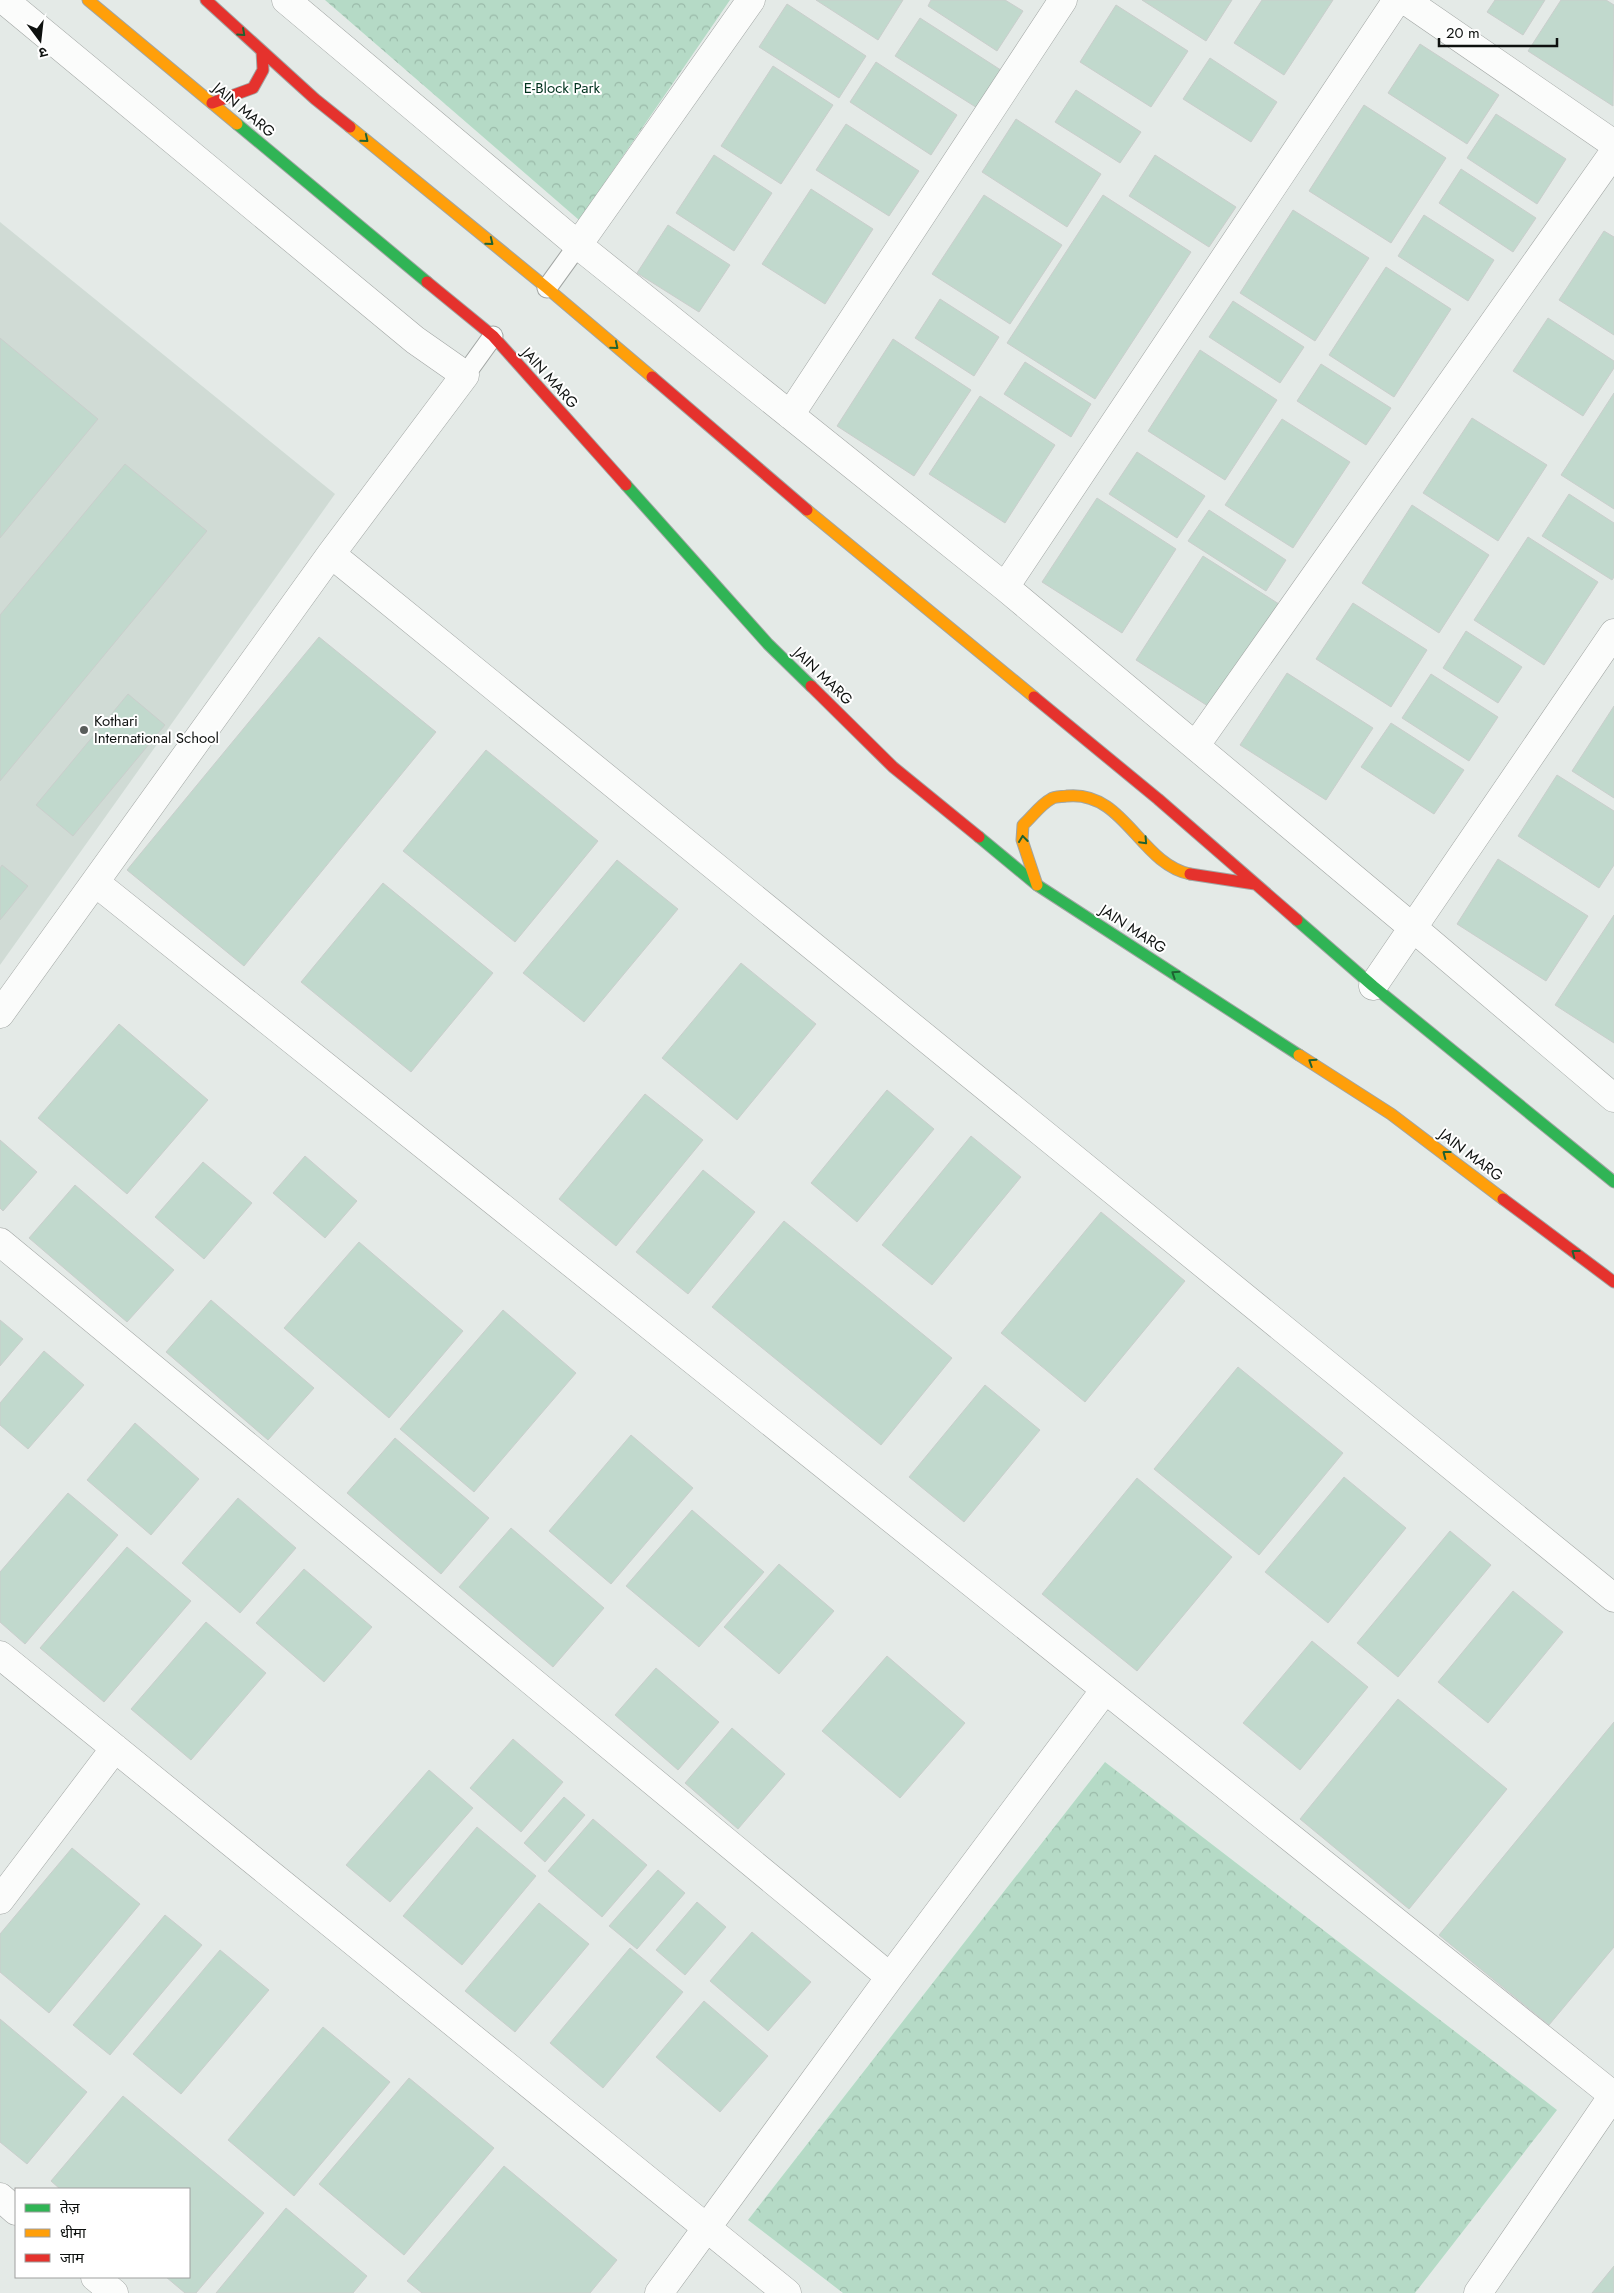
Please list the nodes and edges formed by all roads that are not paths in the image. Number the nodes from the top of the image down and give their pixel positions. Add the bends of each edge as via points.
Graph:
1 (4, 0) edge
2 (88, 0) edge
3 (206, 0) edge
4 (286, 0) edge
5 (751, 0) edge
6 (1063, 0) edge
7 (1397, 0) edge
8 (1405, 0) edge
9 (262, 50) junction
10 (212, 103) junction
11 (1614, 144) edge
12 (1614, 152) edge
13 (578, 245) junction
14 (547, 288) junction
15 (493, 336) junction
16 (465, 375) junction
17 (790, 415) junction
18 (331, 554) junction
19 (1004, 587) junction
20 (1614, 632) edge
21 (1196, 745) junction
22 (96, 883) junction
23 (1255, 884) junction
24 (1037, 885) junction
25 (1412, 927) junction
26 (1373, 986) junction
27 (0, 1014) edge
28 (1612, 1093) edge
29 (1614, 1182) edge
30 (0, 1242) edge
31 (1614, 1282) edge
32 (1614, 1598) edge
33 (0, 1655) edge
34 (1104, 1691) junction
35 (115, 1748) junction
36 (0, 1900) edge
37 (890, 1977) junction
38 (1614, 2095) edge
39 (0, 2197) edge
40 (15, 2210) edge
41 (706, 2227) junction
42 (96, 2278) edge
43 (114, 2293) edge
44 (660, 2293) edge
45 (787, 2293) edge
46 (1478, 2293) edge

1 - 16 street via 416,340
2 - 10 street, JAIN MARG
3 -> 9 street
4 - 13 street
5 - 13 street
6 - 17 street
7 - 19 street
8 - 11 street
9 - 10 street via 263,70 252,88
9 -> 14 street via 315,98
10 - 15 street, JAIN MARG
12 - 21 street
13 - 14 lane
13 - 17 street
14 -> 23 street via 851,547 1158,798
15 - 16 lane
15 - 24 street, JAIN MARG via 768,644 893,767
16 - 18 street
17 - 19 street
18 - 22 street
18 - 32 street
19 - 21 street
20 - 25 street
21 - 25 street
22 - 27 street
22 - 34 street
24 -> 23 street via 1022,840 1023,825 1052,798 1078,795 1101,803 1122,818 1164,862 1186,873
23 - 26 street
31 -> 24 street, JAIN MARG via 1392,1114
25 - 26 street
25 - 28 street
26 - 29 street
30 - 37 street
33 - 35 street
34 - 37 street
34 - 38 street
35 - 36 street
35 - 41 street
37 - 41 street
38 - 46 street
39 - 40 street
41 - 44 street
41 - 45 street
42 - 43 street

